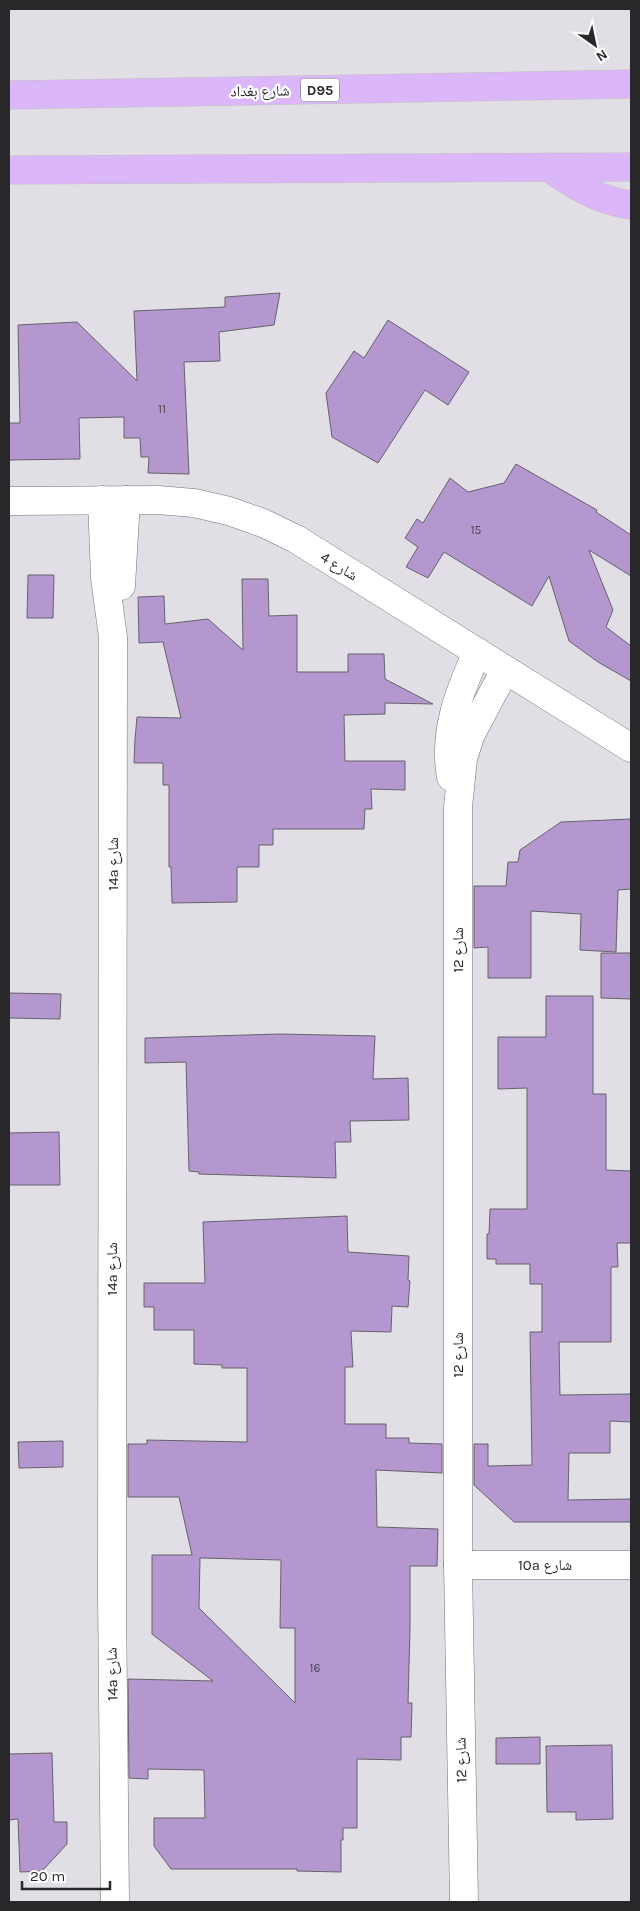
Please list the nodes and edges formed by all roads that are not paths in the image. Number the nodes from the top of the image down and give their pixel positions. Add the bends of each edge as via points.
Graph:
1 (631, 84) edge
2 (9, 95) edge
3 (548, 167) junction
4 (631, 167) edge
5 (9, 170) edge
6 (631, 205) edge
7 (114, 500) junction
8 (9, 501) edge
9 (476, 652) junction
10 (505, 670) junction
11 (631, 748) edge
12 (458, 807) junction
13 (458, 1565) junction
14 (631, 1565) edge
15 (115, 1902) edge
16 (464, 1902) edge

1 - 2 main road, شارع بغداد / D95
3 - 4 main road
3 - 5 main road
3 - 6 main road via 571,184 596,196
7 - 8 street, شارع 4
7 - 9 street, شارع 4 via 194,503 229,510 263,523 296,539
7 - 15 street, 14a شارع via 121,579 113,637 112,1594
9 - 10 street, شارع 4
9 - 12 street, شارع 12 via 449,730 449,769
10 - 11 street, شارع 4
10 - 12 street, شارع 12 via 470,736 463,759
12 - 13 street, شارع 12
13 - 14 street, 10a شارع
13 - 16 street, شارع 12

